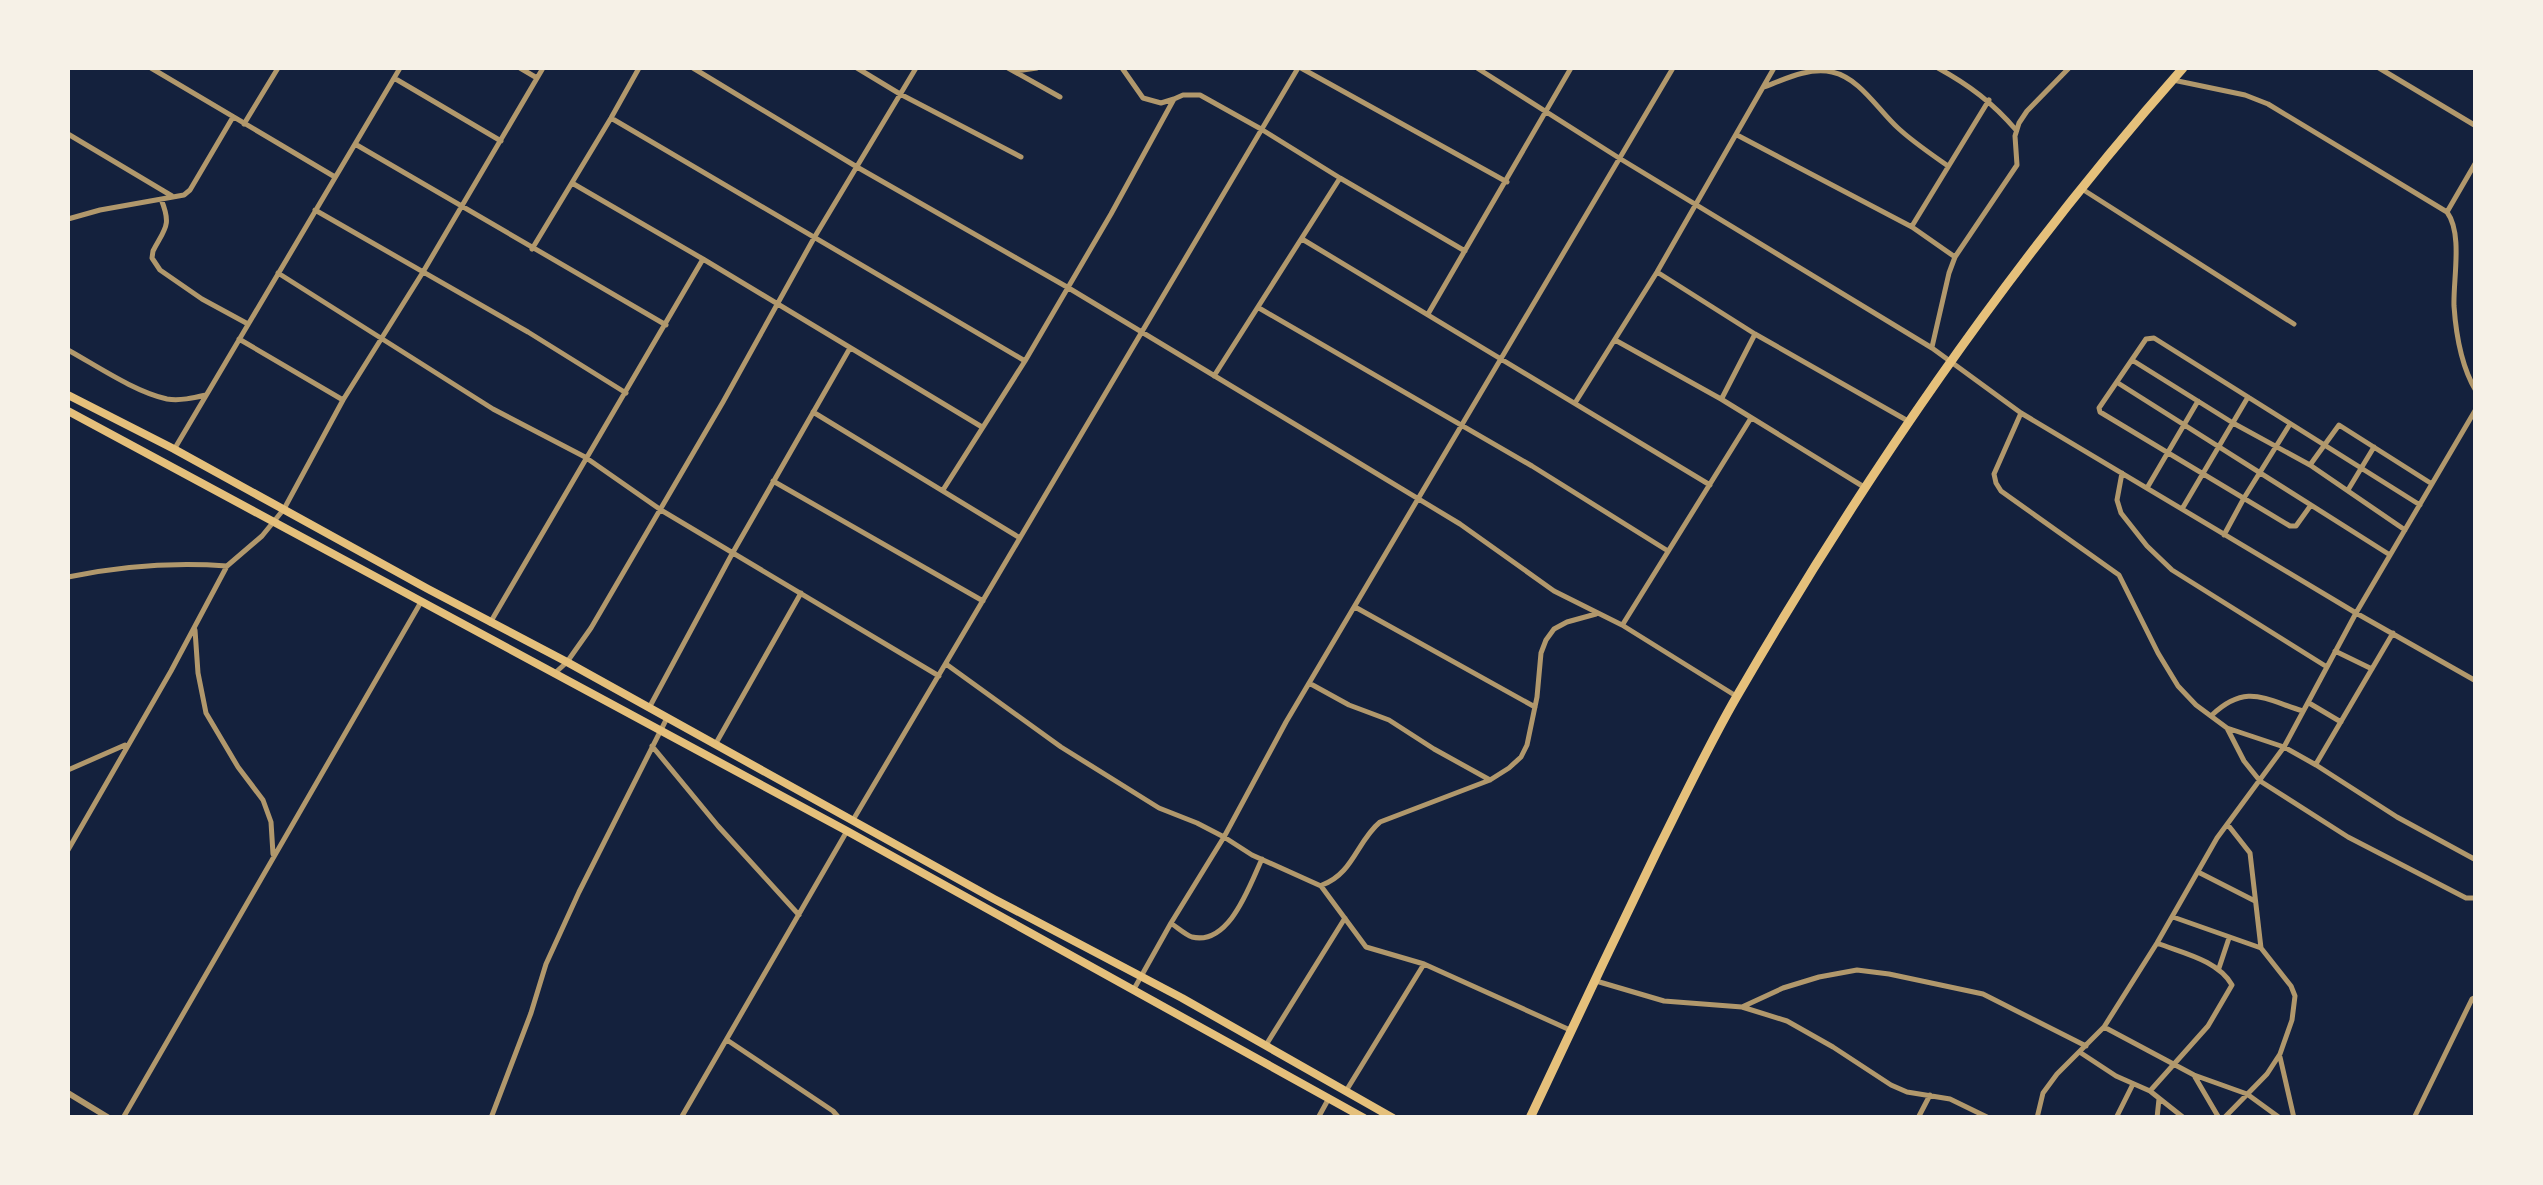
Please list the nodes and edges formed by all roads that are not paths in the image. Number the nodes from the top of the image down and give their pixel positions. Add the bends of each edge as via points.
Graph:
1 (150, 68) edge
2 (278, 68) edge
3 (400, 68) edge
4 (520, 68) edge
5 (543, 68) edge
6 (639, 68) edge
7 (693, 68) edge
8 (857, 68) edge
9 (916, 68) edge
10 (1037, 68) edge
11 (1122, 68) edge
12 (1299, 68) edge
13 (1477, 68) edge
14 (1571, 68) edge
15 (1673, 68) edge
16 (1774, 68) edge
17 (1938, 68) edge
18 (2069, 68) edge
19 (2183, 68) edge
20 (2379, 68) edge
21 (1012, 69) edge
22 (1949, 70) edge
23 (394, 78) junction
24 (537, 78) junction
25 (2172, 80) junction
26 (1763, 87) junction
27 (900, 94) junction
28 (1060, 97) dead end
29 (1174, 99) junction
30 (1989, 100) junction
31 (1547, 111) junction
32 (234, 116) junction
33 (611, 118) junction
34 (244, 124) junction
35 (2476, 126) edge
36 (1261, 128) junction
37 (2016, 130) junction
38 (68, 134) edge
39 (1737, 134) junction
40 (502, 141) junction
41 (355, 144) junction
42 (1022, 157) dead end
43 (1619, 158) junction
44 (2476, 162) edge
45 (857, 166) junction
46 (1948, 166) junction
47 (335, 177) junction
48 (1340, 178) junction
49 (1507, 182) junction
50 (572, 183) junction
51 (2082, 189) junction
52 (174, 197) junction
53 (160, 200) junction
54 (1696, 204) junction
55 (462, 206) junction
56 (316, 210) junction
57 (2447, 212) junction
58 (68, 219) edge
59 (1912, 226) junction
60 (814, 238) junction
61 (1302, 239) junction
62 (532, 249) junction
63 (1465, 251) junction
64 (1955, 257) junction
65 (703, 258) junction
66 (424, 272) junction
67 (1657, 272) junction
68 (278, 273) junction
69 (1067, 287) junction
70 (777, 303) junction
71 (1259, 308) junction
72 (1428, 314) junction
73 (248, 324) junction
74 (2294, 324) dead end
75 (666, 325) junction
76 (1141, 333) junction
77 (1756, 334) junction
78 (381, 338) junction
79 (239, 339) junction
80 (1616, 340) junction
81 (850, 348) junction
82 (1932, 348) junction
83 (68, 350) edge
84 (1501, 360) junction
85 (2132, 360) junction
86 (1025, 361) junction
87 (1950, 361) junction
88 (1214, 376) junction
89 (2116, 382) junction
90 (2476, 391) edge
91 (626, 393) junction
92 (68, 394) edge
93 (206, 395) junction
94 (2248, 397) junction
95 (1722, 399) junction
96 (343, 400) junction
97 (2198, 401) junction
98 (1574, 403) junction
99 (2476, 409) edge
100 (68, 411) edge
101 (812, 411) junction
102 (2021, 413) junction
103 (1751, 418) junction
104 (1908, 421) junction
105 (2233, 423) junction
106 (2290, 424) junction
107 (2184, 425) junction
108 (1461, 426) junction
109 (982, 427) junction
110 (2324, 445) junction
111 (2275, 446) junction
112 (2218, 447) junction
113 (2374, 448) junction
114 (174, 449) junction
115 (2168, 453) junction
116 (586, 457) junction
117 (2310, 466) junction
118 (2361, 468) junction
119 (2122, 473) junction
120 (2259, 473) junction
121 (2203, 474) junction
122 (773, 481) junction
123 (1710, 484) junction
124 (2432, 484) junction
125 (1864, 487) junction
126 (2147, 488) junction
127 (943, 490) junction
128 (2348, 490) junction
129 (1418, 498) junction
130 (2244, 498) junction
131 (2420, 504) junction
132 (2311, 505) junction
133 (2182, 509) junction
134 (284, 510) junction
135 (660, 510) junction
136 (274, 522) junction
137 (2405, 530) junction
138 (2224, 535) junction
139 (1020, 538) junction
140 (1668, 551) junction
141 (732, 554) junction
142 (2390, 554) junction
143 (228, 566) junction
144 (68, 577) edge
145 (800, 593) junction
146 (982, 601) junction
147 (421, 602) junction
148 (1355, 607) junction
149 (1599, 614) junction
150 (2356, 614) junction
151 (490, 623) junction
152 (1622, 625) junction
153 (194, 627) junction
154 (2393, 633) junction
155 (2336, 650) junction
156 (566, 662) junction
157 (946, 664) junction
158 (2327, 667) junction
159 (2372, 669) junction
160 (555, 673) junction
161 (939, 676) junction
162 (2476, 681) edge
163 (1310, 683) junction
164 (1736, 696) junction
165 (2308, 702) junction
166 (1535, 707) junction
167 (649, 708) junction
168 (2303, 711) junction
169 (2212, 715) junction
170 (667, 718) junction
171 (2341, 722) junction
172 (2227, 728) junction
173 (659, 730) junction
174 (127, 744) junction
175 (715, 745) junction
176 (652, 746) junction
177 (2284, 747) junction
178 (2316, 764) junction
179 (68, 770) edge
180 (1490, 780) junction
181 (2260, 781) junction
182 (853, 820) junction
183 (2228, 825) junction
184 (847, 832) junction
185 (1224, 837) junction
186 (68, 850) edge
187 (274, 857) junction
188 (1262, 859) junction
189 (2476, 860) edge
190 (2199, 872) junction
191 (1321, 886) junction
192 (2476, 898) edge
193 (2255, 901) junction
194 (799, 915) junction
195 (2173, 917) junction
196 (1345, 918) junction
197 (1170, 924) junction
198 (2230, 937) junction
199 (2157, 943) junction
200 (2261, 948) junction
201 (1424, 964) junction
202 (2219, 968) junction
203 (1141, 976) junction
204 (1594, 980) junction
205 (1134, 989) junction
206 (2476, 997) edge
207 (1742, 1007) junction
208 (2104, 1027) junction
209 (1570, 1030) junction
210 (727, 1040) junction
211 (1266, 1045) junction
212 (2086, 1046) junction
213 (2080, 1052) junction
214 (2280, 1054) junction
215 (2174, 1064) junction
216 (2194, 1075) junction
217 (2133, 1084) junction
218 (1346, 1091) junction
219 (2150, 1091) junction
220 (68, 1093) edge
221 (1930, 1094) junction
222 (2248, 1094) junction
223 (1329, 1098) junction
224 (2159, 1100) junction
225 (2039, 1117) edge
226 (109, 1118) edge
227 (123, 1118) edge
228 (491, 1118) edge
229 (680, 1118) edge
230 (839, 1118) edge
231 (1318, 1118) edge
232 (1364, 1118) edge
233 (1393, 1118) edge
234 (1530, 1118) edge
235 (1918, 1118) edge
236 (1989, 1118) edge
237 (2116, 1118) edge
238 (2157, 1118) edge
239 (2184, 1118) edge
240 (2221, 1118) edge
241 (2280, 1118) edge
242 (2294, 1118) edge
243 (2414, 1118) edge

1 - 32 street
2 - 34 street
3 - 23 street
4 - 24 street
5 - 24 street
6 - 33 street
7 - 45 street
8 - 27 street
9 - 27 street
10 - 21 street
11 - 29 street via 1143,98
12 - 36 street
12 - 49 street
13 - 31 street
14 - 31 street
15 - 43 street
16 - 26 street
17 - 22 street
18 - 37 street
19 - 25 highway
20 - 35 street
21 - 28 street
22 - 30 street
23 - 40 street
23 - 41 street
24 - 40 street
25 - 51 highway
25 - 57 street via 2268,104
26 - 39 street
26 - 46 street via 1802,73 1837,73
27 - 42 street
27 - 45 street
29 - 36 street via 1200,95
29 - 69 street
30 - 37 street
30 - 46 street
31 - 43 street
31 - 49 street
32 - 34 street
32 - 52 street via 190,190
33 - 50 street
33 - 60 street
34 - 47 street
36 - 48 street
36 - 76 street
37 - 64 street via 2017,166
38 - 52 street
39 - 54 street
39 - 59 street
40 - 55 street
41 - 47 street
41 - 55 street
43 - 54 street
43 - 84 street
44 - 57 street
45 - 60 street
45 - 69 street
46 - 59 street
47 - 56 street
48 - 61 street
48 - 63 street
49 - 63 street
50 - 62 street
50 - 65 street
51 - 74 street
51 - 87 highway
52 - 53 street
53 - 58 street
53 - 73 street via 168,220 153,251 155,264
54 - 67 street
54 - 82 street
55 - 62 street
55 - 66 street
56 - 66 street
56 - 68 street
57 - 90 street via 2455,228 2456,331
59 - 64 street
60 - 70 street
60 - 86 street
61 - 71 street
61 - 72 street
62 - 75 street
63 - 72 street
64 - 82 street
65 - 70 street
65 - 75 street
66 - 78 street
66 - 91 street
67 - 77 street
67 - 80 street
68 - 73 street
68 - 78 street
69 - 76 street
69 - 86 street
70 - 81 street
70 - 135 street
71 - 88 street
71 - 108 street
72 - 84 street
73 - 79 street
75 - 91 street
76 - 88 street
76 - 139 street
77 - 95 street
77 - 104 street
78 - 96 street
78 - 116 street via 493,409
79 - 93 street
79 - 96 street
80 - 95 street
80 - 98 street
81 - 101 street
81 - 109 street
82 - 87 street
83 - 93 street via 168,399
84 - 98 street
84 - 108 street
85 - 89 street
85 - 94 street via 2146,338 2154,338
85 - 97 street
86 - 109 street
87 - 102 street
87 - 104 highway
88 - 129 street
89 - 107 street
89 - 115 street via 2100,412
91 - 116 street
92 - 114 main road
93 - 114 street
94 - 105 street
94 - 106 street
95 - 103 street
96 - 134 street
97 - 105 street
97 - 107 street
98 - 123 street
99 - 124 street
100 - 136 main road
101 - 122 street
101 - 127 street
102 - 119 street
102 - 169 street via 1994,474 2001,491 2119,576 2178,686
103 - 123 street
103 - 125 street
104 - 125 highway
105 - 111 street
105 - 112 street
106 - 110 street
106 - 111 street
107 - 112 street
107 - 115 street
108 - 129 street
108 - 140 street
109 - 127 street
110 - 113 street via 2339,424
110 - 117 street
110 - 118 street
111 - 117 street
111 - 120 street
112 - 120 street
112 - 121 street
113 - 118 street
113 - 124 street
114 - 134 main road
115 - 121 street
115 - 126 street
116 - 135 street
116 - 151 street
117 - 128 street
118 - 128 street
118 - 131 street
119 - 126 street
119 - 158 street via 2120,514 2172,570
120 - 130 street
120 - 132 street
121 - 130 street
121 - 133 street
122 - 141 street
122 - 146 street
123 - 140 street
124 - 131 street
125 - 164 highway
126 - 133 street
127 - 139 street
128 - 137 street
129 - 148 street
129 - 149 street via 1528,575
130 - 132 street via 2290,526
130 - 138 street
131 - 137 street
132 - 142 street
133 - 138 street
134 - 136 street
134 - 151 main road
135 - 141 street
135 - 156 street
136 - 143 street
136 - 147 main road
137 - 142 street
138 - 150 street
139 - 146 street
140 - 152 street
141 - 145 street
141 - 167 street
142 - 150 street
143 - 144 street via 147,565
143 - 153 street
145 - 161 street
145 - 175 street
146 - 157 street
147 - 160 main road
147 - 187 street
148 - 163 street
148 - 166 street
149 - 152 street
149 - 166 street via 1567,622 1546,640
150 - 154 street
150 - 155 street
151 - 156 main road
152 - 164 street
153 - 174 street
153 - 187 street via 206,713 263,800
154 - 159 street
154 - 162 street
155 - 158 street
155 - 159 street
156 - 160 street
156 - 167 main road
157 - 161 street
157 - 185 street via 1159,808
158 - 165 street
159 - 171 street
160 - 173 main road
161 - 182 street
163 - 180 street
163 - 185 street
164 - 204 highway
165 - 168 street
165 - 171 street
166 - 180 street via 1521,756
167 - 170 main road
168 - 169 street via 2254,696 2234,698
168 - 177 street
169 - 172 street
170 - 173 street
170 - 175 main road
171 - 178 street
172 - 177 street
172 - 181 street
173 - 176 street
173 - 184 main road
174 - 179 street
174 - 186 street
175 - 182 main road
176 - 194 street
176 - 228 street via 546,964
177 - 178 street
177 - 181 street
178 - 189 street
180 - 191 street via 1380,822 1343,873
181 - 183 street
181 - 192 street via 2348,837
182 - 203 main road
183 - 190 street
183 - 193 street via 2250,854
184 - 194 street
184 - 205 main road
185 - 188 street
185 - 197 street
187 - 227 street
188 - 191 street
188 - 197 street via 1224,929 1192,936
190 - 193 street
190 - 195 street
191 - 196 street
193 - 200 street
194 - 210 street
195 - 198 street
195 - 199 street
196 - 201 street via 1366,948
196 - 211 street
197 - 203 street
198 - 200 street
198 - 202 street
199 - 202 street
199 - 208 street
200 - 214 street via 2294,996
201 - 209 street
201 - 218 street
202 - 215 street via 2232,984 2208,1026
203 - 205 street
203 - 211 main road
204 - 207 street via 1664,1001
204 - 209 highway
205 - 223 main road
206 - 243 street
207 - 212 street via 1819,976 1857,970 1983,994
207 - 221 street via 1787,1021 1891,1085
208 - 212 street
208 - 215 street
209 - 234 highway
210 - 229 street
210 - 230 street
211 - 218 main road
212 - 213 street
213 - 217 street
213 - 225 street via 2043,1093
214 - 222 street
214 - 242 street
215 - 216 street
215 - 219 street
216 - 222 street
216 - 240 street
217 - 219 street
217 - 237 street
218 - 233 main road
219 - 224 street
220 - 226 street
221 - 235 street
221 - 236 street
222 - 240 street
222 - 241 street
223 - 231 street
223 - 232 main road
224 - 238 street
224 - 239 street

